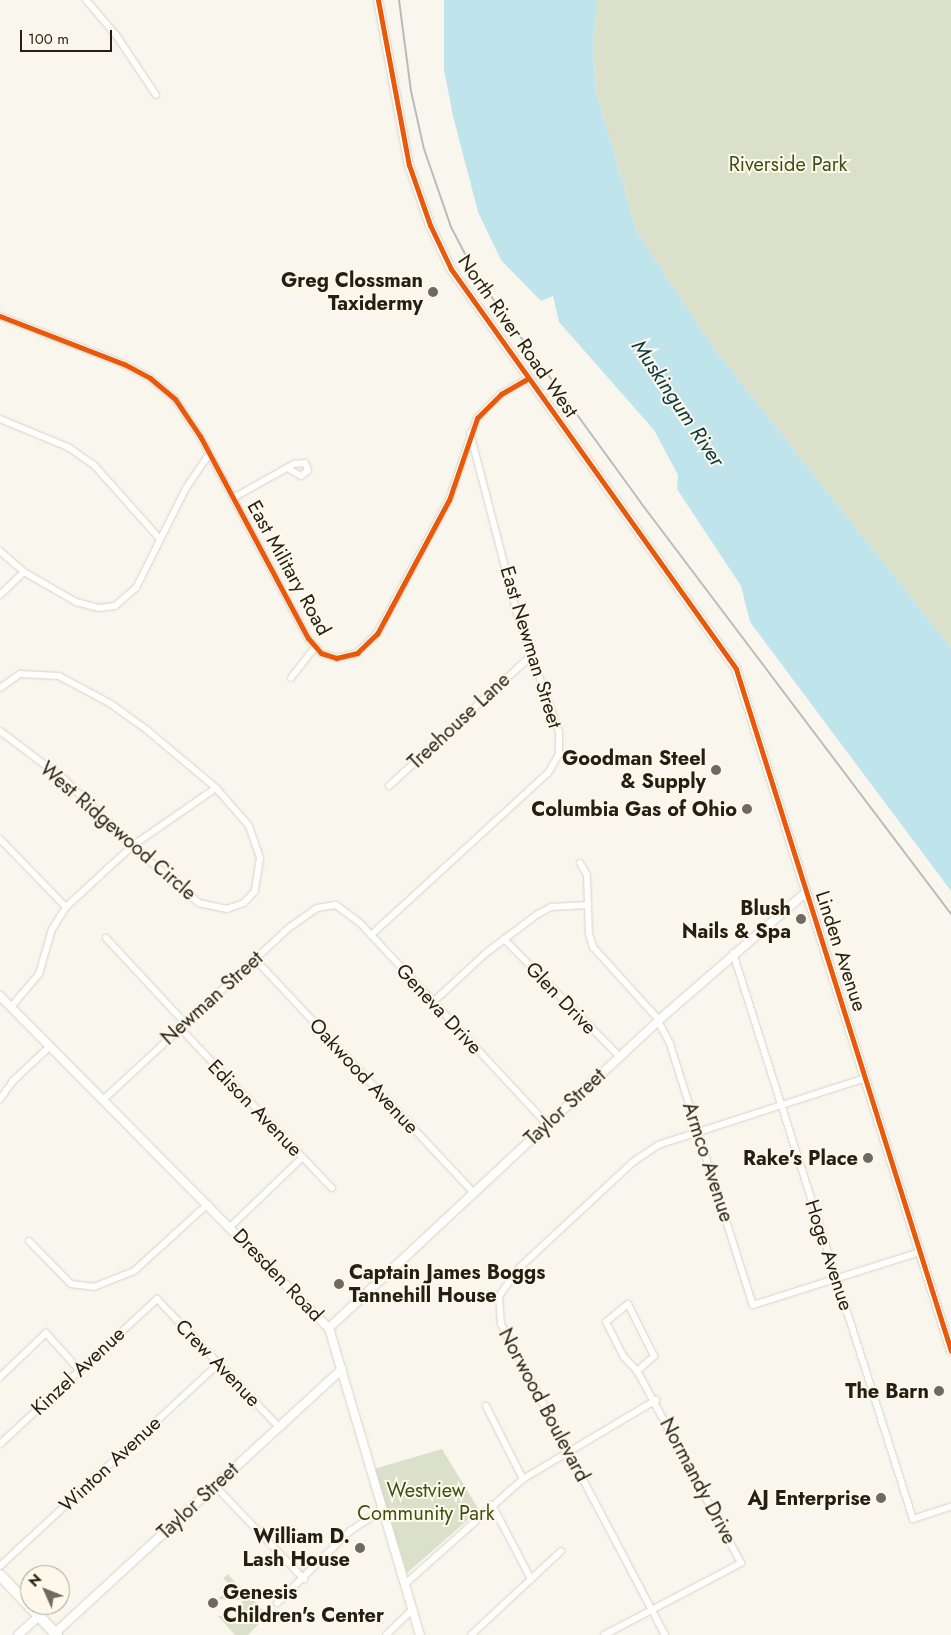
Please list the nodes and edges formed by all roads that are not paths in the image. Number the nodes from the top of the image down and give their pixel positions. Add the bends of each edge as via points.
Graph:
1 (86, 0) edge
2 (378, 0) edge
3 (156, 95) dead end
4 (0, 316) edge
5 (527, 379) junction
6 (0, 419) edge
7 (470, 433) junction
8 (210, 453) junction
9 (286, 468) dead end
10 (233, 498) junction
11 (160, 539) junction
12 (0, 551) edge
13 (24, 572) junction
14 (671, 575) joint
15 (0, 595) edge
16 (315, 647) junction
17 (530, 657) junction
18 (291, 678) dead end
19 (1, 687) edge
20 (0, 731) edge
21 (389, 786) dead end
22 (216, 788) junction
23 (0, 839) edge
24 (132, 846) junction
25 (580, 863) dead end
26 (806, 892) junction
27 (325, 905) joint
28 (588, 905) junction
29 (66, 907) junction
30 (371, 935) junction
31 (106, 938) dead end
32 (504, 939) junction
33 (733, 953) junction
34 (254, 958) junction
35 (0, 996) edge
36 (433, 1002) junction
37 (11, 1007) junction
38 (659, 1021) junction
39 (182, 1025) junction
40 (50, 1046) junction
41 (620, 1056) junction
42 (865, 1078) junction
43 (0, 1099) edge
44 (104, 1099) junction
45 (780, 1103) junction
46 (547, 1124) junction
47 (698, 1129) junction
48 (302, 1158) junction
49 (332, 1188) dead end
50 (474, 1194) junction
51 (208, 1204) junction
52 (230, 1226) junction
53 (29, 1241) dead end
54 (920, 1252) junction
55 (836, 1280) junction
56 (157, 1299) joint
57 (329, 1328) junction
58 (951, 1351) edge
59 (219, 1363) junction
60 (342, 1369) junction
61 (79, 1370) junction
62 (637, 1371) junction
63 (0, 1377) edge
64 (656, 1400) junction
65 (486, 1406) dead end
66 (279, 1427) junction
67 (0, 1444) edge
68 (570, 1454) junction
69 (523, 1478) junction
70 (215, 1486) junction
71 (492, 1505) junction
72 (951, 1507) edge
73 (382, 1510) junction
74 (562, 1551) dead end
75 (0, 1566) edge
76 (0, 1575) edge
77 (304, 1579) junction
78 (531, 1579) junction
79 (404, 1584) junction
80 (277, 1603) dead end
81 (652, 1609) junction
82 (412, 1610) junction
83 (39, 1616) junction
84 (56, 1634) edge
85 (18, 1635) edge
86 (386, 1635) edge
87 (420, 1635) edge
88 (471, 1635) edge
89 (604, 1635) edge
90 (665, 1635) edge

1 - 3 street via 116,35
2 - 5 street, North River Road West via 404,144 424,211 458,282
4 - 8 street, East Military Road via 120,362 150,378 184,410
5 - 7 street, East Military Road via 492,402
5 - 14 street, North River Road West
6 - 11 street via 68,447 94,464
7 - 16 street, East Military Road via 449,500 377,634 350,657 329,656
7 - 17 street, East Newman Street
8 - 10 street, East Military Road
8 - 11 street via 186,488
9 - 10 street
10 - 16 street, East Military Road
11 - 13 street via 136,588 115,606 98,608 76,602
12 - 13 street
13 - 15 street
14 - 26 street, Linden Avenue via 733,662
16 - 18 street
17 - 21 street, Treehouse Lane
17 - 30 street, East Newman Street via 559,732 560,750 556,762
19 - 22 street via 29,672 50,674 70,682 147,730
20 - 24 street, West Ridgewood Circle via 65,780
22 - 24 street
22 - 24 street, West Ridgewood Circle via 236,808 257,843 259,882 244,903 227,909 205,906
23 - 29 street
24 - 29 street
25 - 28 street, Armco Avenue via 587,875
26 - 33 street, Taylor Street
26 - 42 street, Linden Avenue
27 - 30 street, Geneva Drive via 344,909
27 - 34 street, Newman Street via 296,922
28 - 32 street via 547,908
28 - 38 street, Armco Avenue via 593,947
29 - 37 street via 52,928 39,974
30 - 36 street, Geneva Drive
31 - 39 street, Edison Avenue
32 - 36 street
32 - 41 street, Glen Drive
33 - 38 street, Taylor Street
33 - 45 street, Hoge Avenue
34 - 39 street, Newman Street
34 - 50 street, Oakwood Avenue
35 - 37 street, Dresden Road
36 - 46 street, Geneva Drive
37 - 40 street, Dresden Road
38 - 41 street, Taylor Street
38 - 47 street, Armco Avenue
39 - 44 street, Newman Street
39 - 48 street, Edison Avenue
40 - 43 street via 13,1080
40 - 44 street, Dresden Road
41 - 46 street, Taylor Street
42 - 45 street, Norwood Boulevard
42 - 54 street, Linden Avenue
44 - 51 street, Dresden Road
45 - 47 street, Norwood Boulevard
45 - 55 street, Hoge Avenue
46 - 50 street, Taylor Street
47 - 55 street, Armco Avenue via 753,1305
47 - 68 street, Norwood Boulevard via 658,1145 633,1162 512,1275 499,1296 501,1324
48 - 49 street, Edison Avenue
48 - 52 street
50 - 57 street, Taylor Street
51 - 52 street, Dresden Road
51 - 53 street via 134,1271 94,1287 71,1284
52 - 57 street, Dresden Road
54 - 55 street
54 - 58 street, Linden Avenue
55 - 72 street, Hoge Avenue via 913,1519
56 - 59 street, Crew Avenue
56 - 61 street, Kinzel Avenue
57 - 60 street, Dresden Road
59 - 66 street, Crew Avenue
59 - 75 street, Winton Avenue
60 - 66 street, Taylor Street
60 - 73 street, Dresden Road
61 - 63 street via 46,1333
61 - 67 street, Kinzel Avenue
62 - 62 street, Normandy Drive via 654,1356 628,1304 606,1322 624,1357
62 - 64 street, Normandy Drive
64 - 68 street
64 - 81 street, Normandy Drive via 741,1562
65 - 69 street
66 - 70 street, Taylor Street
68 - 69 street
68 - 81 street, Norwood Boulevard
69 - 71 street
70 - 77 street
70 - 84 street, Taylor Street
71 - 78 street
71 - 79 street
73 - 77 street via 352,1529
73 - 79 street, Dresden Road
74 - 78 street
76 - 83 main road
77 - 80 street
78 - 88 street
79 - 82 street, Dresden Road
81 - 89 street
81 - 90 street, Norwood Boulevard
82 - 86 street
82 - 87 street, Dresden Road
83 - 84 main road
83 - 85 street

